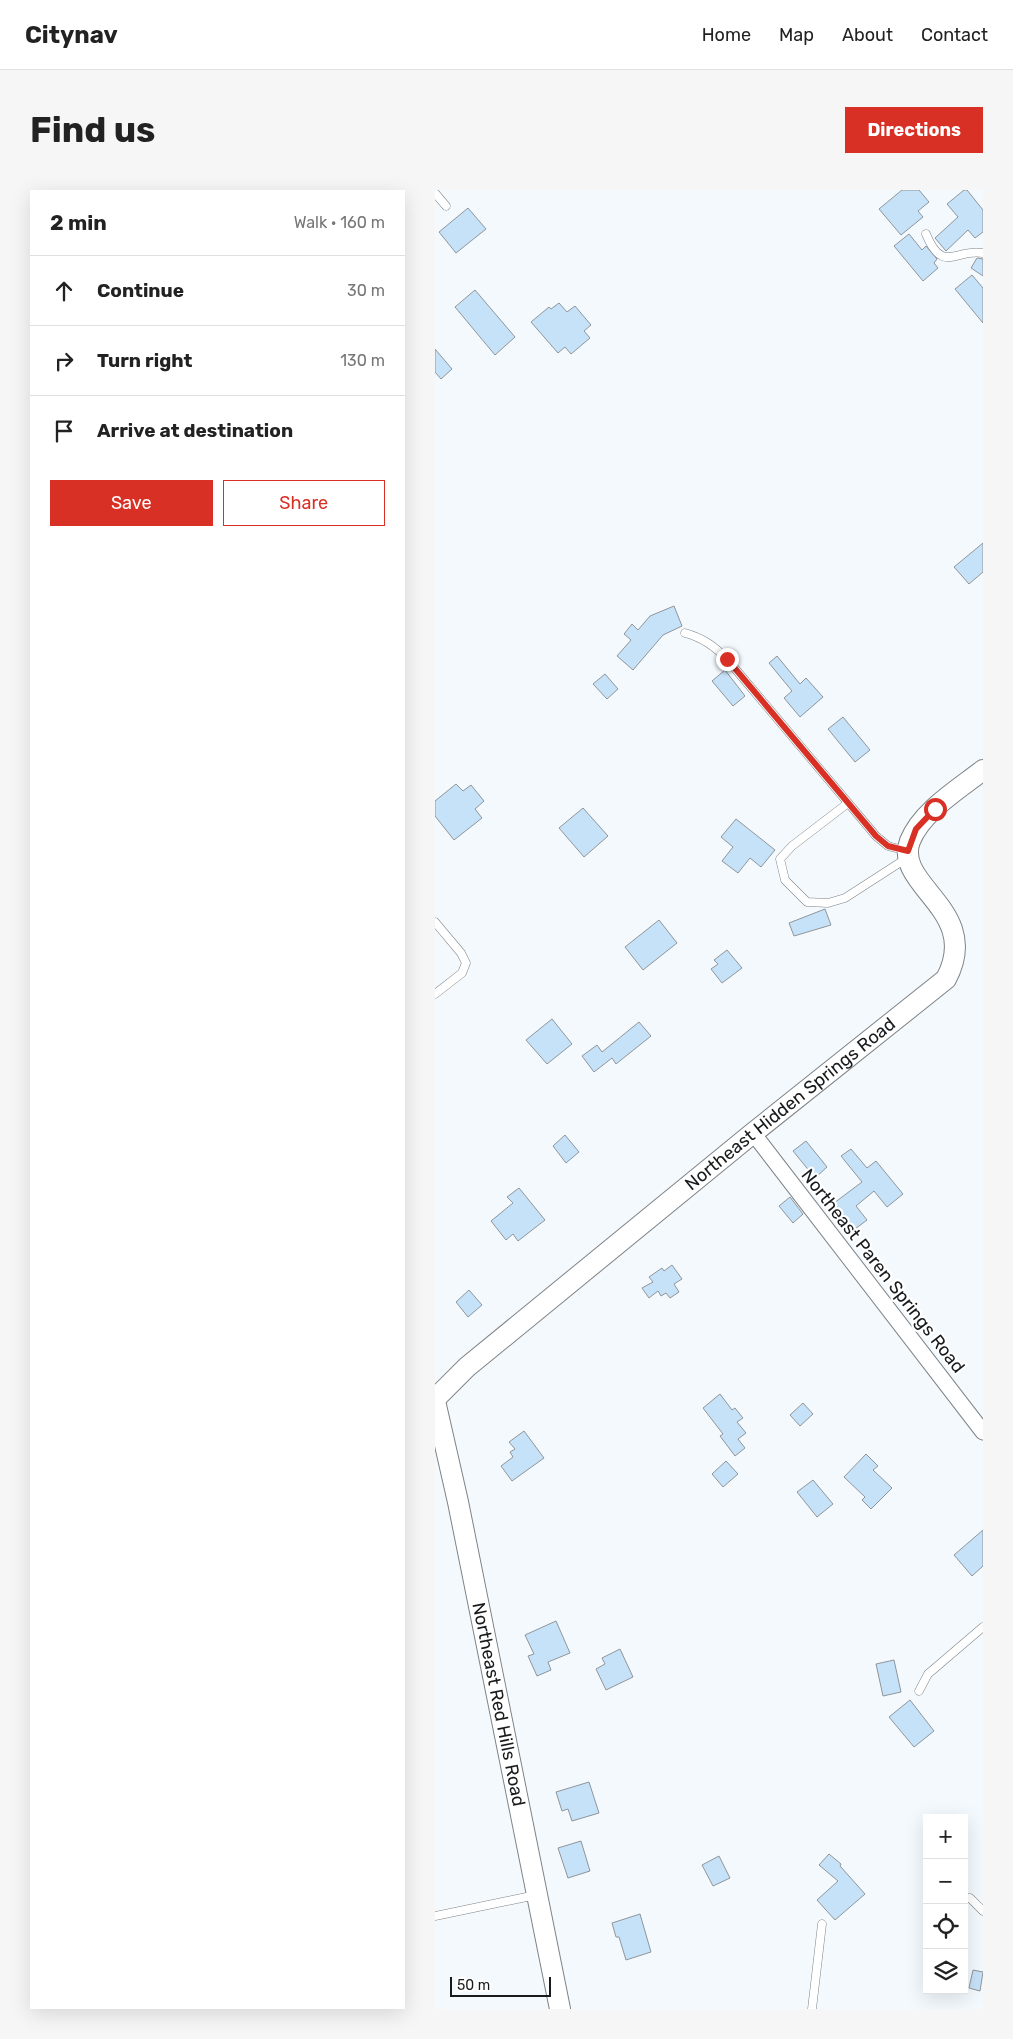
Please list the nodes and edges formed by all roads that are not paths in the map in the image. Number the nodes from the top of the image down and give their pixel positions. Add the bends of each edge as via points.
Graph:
1 (435, 193) edge
2 (446, 206) dead end
3 (925, 234) dead end
4 (983, 253) edge
5 (685, 633) dead end
6 (983, 770) edge
7 (848, 803) junction
8 (908, 854) junction
9 (435, 922) edge
10 (435, 994) edge
11 (753, 1133) junction
12 (435, 1400) edge
13 (983, 1432) edge
14 (983, 1627) edge
15 (919, 1691) dead end
16 (537, 1894) junction
17 (968, 1898) edge
18 (983, 1911) edge
19 (435, 1916) edge
20 (822, 1924) dead end
21 (561, 2009) edge
22 (812, 2009) edge

1 - 2 lane
3 - 4 lane via 931,247 941,256 952,258
5 - 7 lane via 713,645 727,659
6 - 8 street via 925,819 911,839
7 - 8 lane via 876,836 888,846
7 - 8 lane via 780,859 785,880 807,902 828,903 845,898
8 - 11 street, Northeast Hidden Springs Road via 915,869 957,920 963,948 956,967 936,989
9 - 10 lane via 466,963 462,973
11 - 12 street, Northeast Hidden Springs Road via 467,1368
11 - 13 street, Northeast Paren Springs Road
12 - 16 street, Northeast Red Hills Road
14 - 15 lane via 928,1674
16 - 19 lane
16 - 21 street, Northeast Red Hills Road
17 - 18 lane
20 - 22 lane

